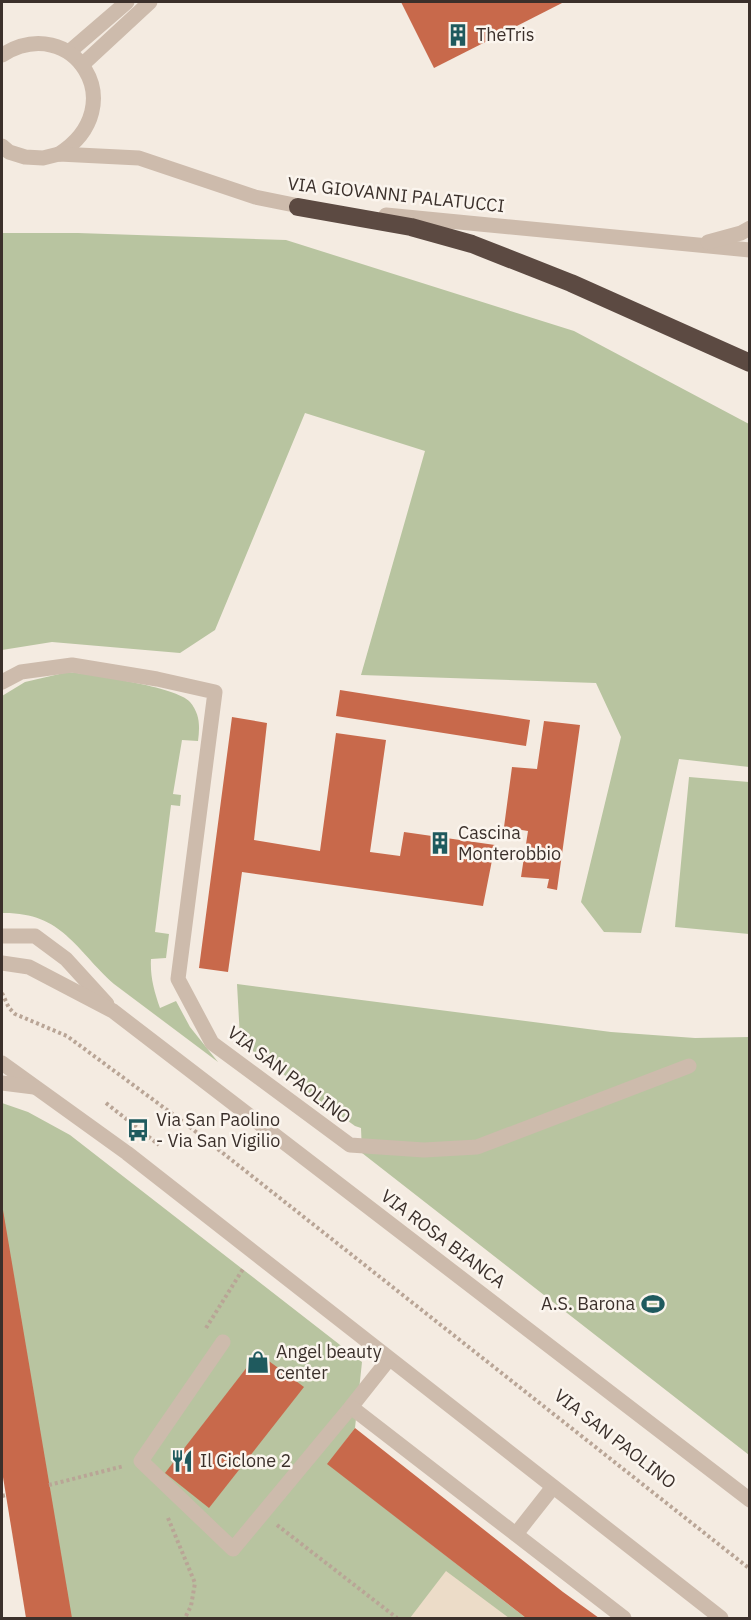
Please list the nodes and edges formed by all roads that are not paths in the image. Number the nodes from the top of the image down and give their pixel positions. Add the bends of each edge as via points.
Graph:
1 (127, 2) edge
2 (150, 2) edge
3 (69, 52) junction
4 (2, 55) edge
5 (82, 65) junction
6 (4, 150) edge
7 (59, 154) junction
8 (298, 207) junction
9 (750, 228) edge
10 (699, 244) junction
11 (750, 250) edge
12 (750, 363) edge
13 (2, 682) edge
14 (2, 936) edge
15 (2, 963) edge
16 (113, 1011) junction
17 (2, 1063) edge
18 (689, 1066) dead end
19 (2, 1083) edge
20 (39, 1087) junction
21 (223, 1342) dead end
22 (389, 1359) junction
23 (351, 1407) junction
24 (553, 1487) junction
25 (750, 1500) edge
26 (516, 1534) junction
27 (624, 1618) edge
28 (721, 1618) edge

1 - 3 street
2 - 5 street
3 - 4 street via 33,42 15,46
3 - 5 street
5 - 7 street via 91,80 92,115 80,138
6 - 7 street, VIA GIOVANNI PALATUCCI via 25,158
7 - 8 street, VIA GIOVANNI PALATUCCI via 139,158 255,197
8 - 10 street, VIA GIOVANNI PALATUCCI
8 - 12 highway via 411,227 472,243
9 - 10 street, VIA GIOVANNI PALATUCCI
10 - 11 street, VIA GIOVANNI PALATUCCI
13 - 18 street, VIA SAN PAOLINO via 21,672 72,665 215,692 178,979 212,1043 350,1145 424,1150 477,1147
14 - 16 street, VIA ROSA BIANCA via 35,936 66,959
15 - 16 street, VIA ROSA BIANCA via 29,967
16 - 25 street, VIA ROSA BIANCA
17 - 20 street
19 - 20 street
20 - 22 street
21 - 23 street via 141,1461 233,1549
22 - 23 street
22 - 24 street
23 - 26 street
24 - 26 street
24 - 28 street
26 - 27 street

